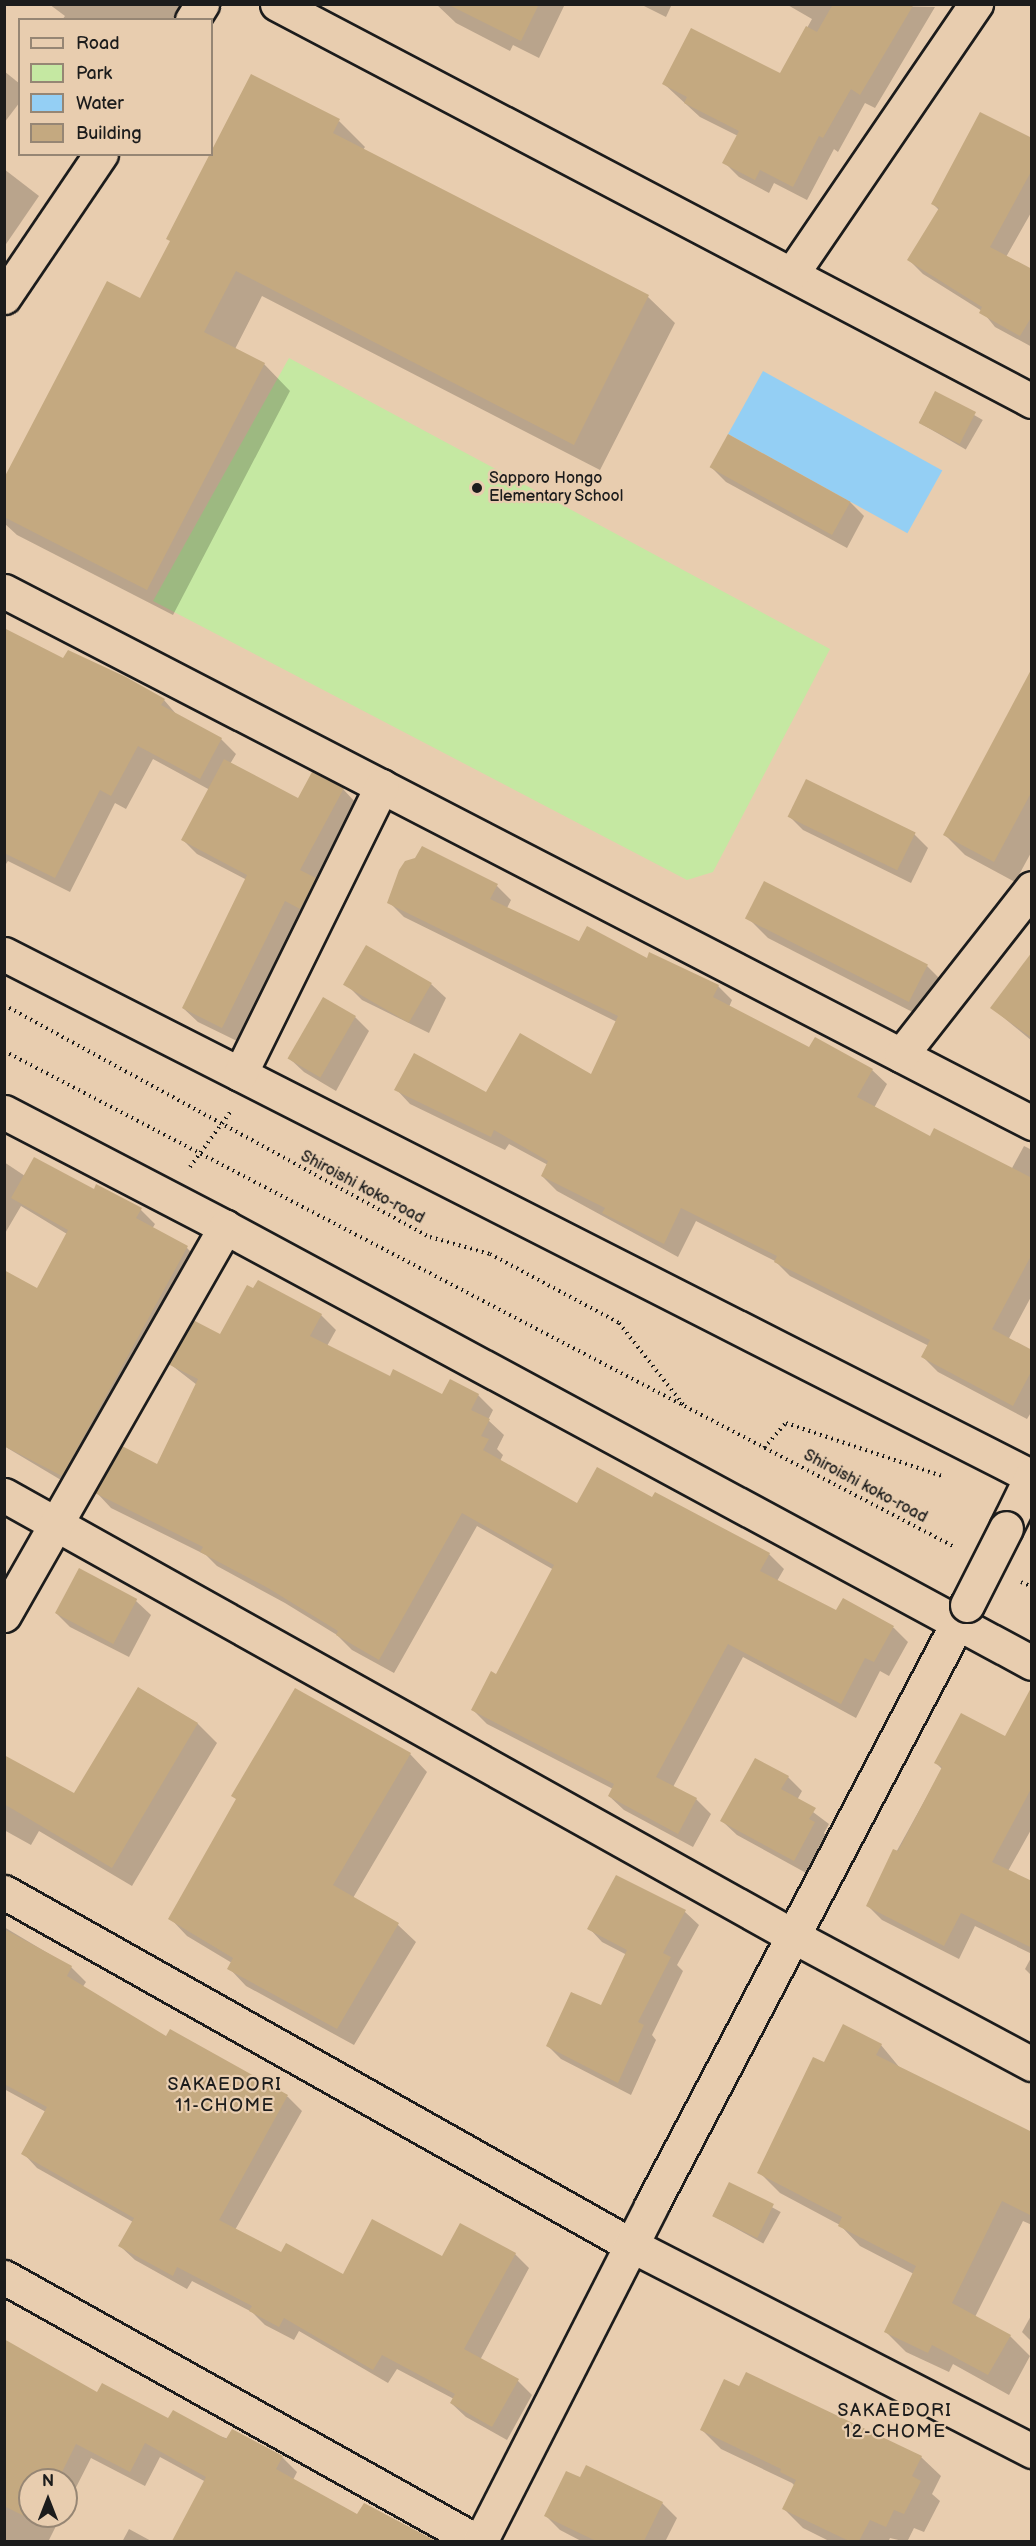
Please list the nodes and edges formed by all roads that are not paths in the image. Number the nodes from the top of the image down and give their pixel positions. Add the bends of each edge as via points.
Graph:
1 (202, 4) edge
2 (278, 4) edge
3 (976, 4) edge
4 (193, 18) edge
5 (100, 156) edge
6 (793, 272) junction
7 (4, 297) edge
8 (1032, 400) edge
9 (4, 591) edge
10 (382, 786) junction
11 (1032, 888) edge
12 (4, 954) edge
13 (902, 1054) junction
14 (244, 1077) junction
15 (4, 1112) edge
16 (1032, 1123) edge
17 (225, 1227) junction
18 (1031, 1476) edge
19 (4, 1495) edge
20 (56, 1523) junction
21 (962, 1614) junction
22 (4, 1615) edge
23 (1032, 1663) edge
24 (4, 1892) edge
25 (793, 1936) junction
26 (1032, 2064) edge
27 (632, 2245) junction
28 (4, 2277) edge
29 (1032, 2451) edge
30 (479, 2541) edge

1 - 4 street
2 - 6 street
3 - 6 street
5 - 7 street
6 - 8 street
9 - 10 street
10 - 13 street
10 - 14 street
11 - 13 street
12 - 14 street
13 - 16 street
14 - 18 street
15 - 17 street
17 - 20 street
17 - 21 street
18 - 21 street, bridge
19 - 20 street
20 - 22 street
20 - 25 street
21 - 23 street
21 - 25 street
24 - 27 street
25 - 26 street
25 - 27 street
27 - 29 street
27 - 30 street
28 - 30 street

